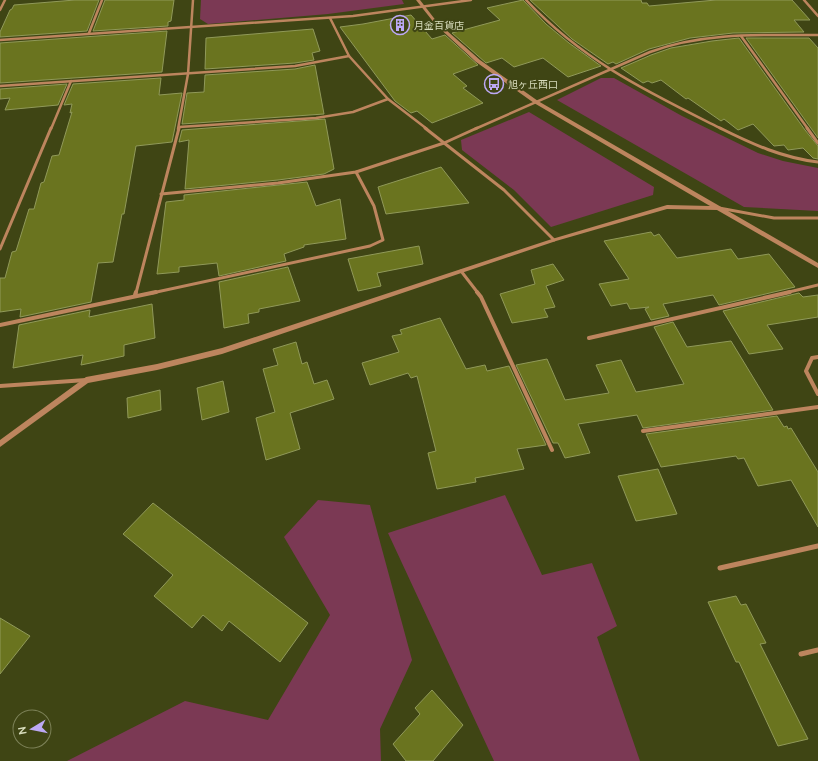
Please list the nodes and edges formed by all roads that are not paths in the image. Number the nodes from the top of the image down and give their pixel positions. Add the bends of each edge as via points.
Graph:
1 (4, 0) edge
2 (102, 0) edge
3 (193, 0) edge
4 (418, 0) edge
5 (471, 0) edge
6 (526, 0) edge
7 (804, 0) edge
8 (423, 6) junction
9 (0, 10) edge
10 (818, 16) edge
11 (330, 18) junction
12 (191, 27) junction
13 (89, 33) junction
14 (818, 34) edge
15 (741, 36) junction
16 (0, 40) edge
17 (349, 56) junction
18 (609, 70) junction
19 (188, 74) junction
20 (71, 81) junction
21 (0, 86) edge
22 (388, 99) junction
23 (536, 102) junction
24 (178, 127) junction
25 (444, 143) junction
26 (818, 143) edge
27 (818, 162) edge
28 (356, 172) junction
29 (161, 194) junction
30 (719, 208) junction
31 (818, 218) edge
32 (554, 240) junction
33 (0, 249) edge
34 (818, 266) edge
35 (461, 271) junction
36 (818, 285) edge
37 (135, 295) junction
38 (0, 325) edge
39 (588, 338) dead end
40 (818, 357) edge
41 (86, 380) junction
42 (0, 386) edge
43 (818, 394) edge
44 (818, 407) edge
45 (643, 431) dead end
46 (0, 444) edge
47 (552, 450) dead end
48 (818, 546) edge
49 (720, 568) dead end
50 (818, 650) edge
51 (801, 654) dead end

1 - 9 street
2 - 13 street
3 - 12 street
4 - 8 street
5 - 8 street
6 - 18 street via 542,19 565,39
7 - 10 street
8 - 11 street
8 - 23 street via 436,23 478,61
11 - 12 street
11 - 17 street
12 - 13 street
12 - 19 street
13 - 16 street
14 - 15 street
15 - 18 street via 676,43
15 - 26 street
17 - 19 street via 295,66
17 - 22 street
18 - 23 street
18 - 27 street via 747,142 781,155
19 - 20 street
19 - 24 street
20 - 21 street
20 - 33 street
22 - 24 street via 353,112 316,118
22 - 25 street
23 - 25 street
23 - 30 street
24 - 29 street
25 - 28 street
25 - 32 street via 504,190
28 - 29 street via 278,183
28 - 37 street via 374,206 383,240 370,246
29 - 37 street
30 - 31 street via 774,218
30 - 32 street via 667,207
30 - 34 street
32 - 35 street
35 - 41 street via 222,351 157,367
35 - 47 street via 481,296
36 - 39 street
37 - 38 street
40 - 43 street via 812,358 806,372
41 - 42 street
41 - 46 street
44 - 45 street
48 - 49 street
50 - 51 street

